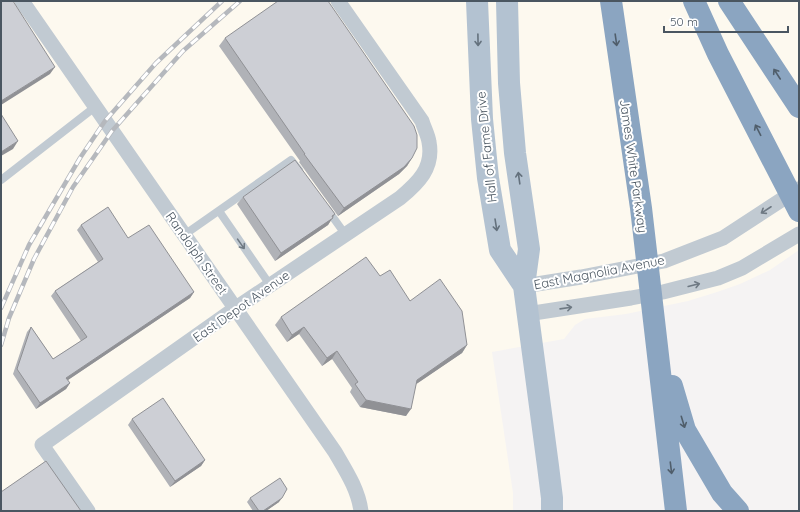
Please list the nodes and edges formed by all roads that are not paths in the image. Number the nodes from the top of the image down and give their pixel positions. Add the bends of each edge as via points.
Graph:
1 (22, 1) edge
2 (338, 1) edge
3 (478, 1) edge
4 (507, 1) edge
5 (611, 1) edge
6 (694, 1) edge
7 (729, 1) edge
8 (95, 107) junction
9 (799, 107) edge
10 (305, 179) edge
11 (1, 180) edge
12 (799, 188) edge
13 (323, 204) edge
14 (799, 211) edge
15 (219, 212) junction
16 (345, 234) junction
17 (799, 234) edge
18 (184, 235) junction
19 (270, 286) junction
20 (524, 286) junction
21 (236, 308) junction
22 (527, 314) junction
23 (655, 332) junction
24 (88, 511) edge
25 (362, 511) edge
26 (552, 511) edge
27 (676, 511) edge
28 (738, 511) edge

1 - 8 street, Randolph Street
2 - 16 street, East Depot Avenue via 422,121 429,142 430,158 426,171 416,185
3 -> 20 main road, Hall of Fame Drive via 482,118 488,178 500,250
20 -> 4 main road, Hall of Fame Drive via 529,248 515,154 509,83
5 -> 23 highway, James White Parkway via 641,208
14 -> 6 highway via 718,54
9 -> 7 highway
8 - 11 lane
8 - 18 street, Randolph Street
10 - 15 lane via 291,160
12 -> 20 street, East Magnolia Avenue via 723,238 664,261
13 - 16 lane
15 - 18 lane
15 -> 19 lane
16 - 19 street, East Depot Avenue
22 -> 17 street via 663,292 718,278 742,268
18 - 21 street, Randolph Street
19 - 21 street, East Depot Avenue
20 - 22 main road, Hall of Fame Drive
21 - 24 street, East Depot Avenue via 42,445
21 - 25 street, Randolph Street via 335,452 358,494
22 - 26 main road, Hall of Fame Drive
23 -> 27 highway
23 -> 28 highway via 685,430 722,493

